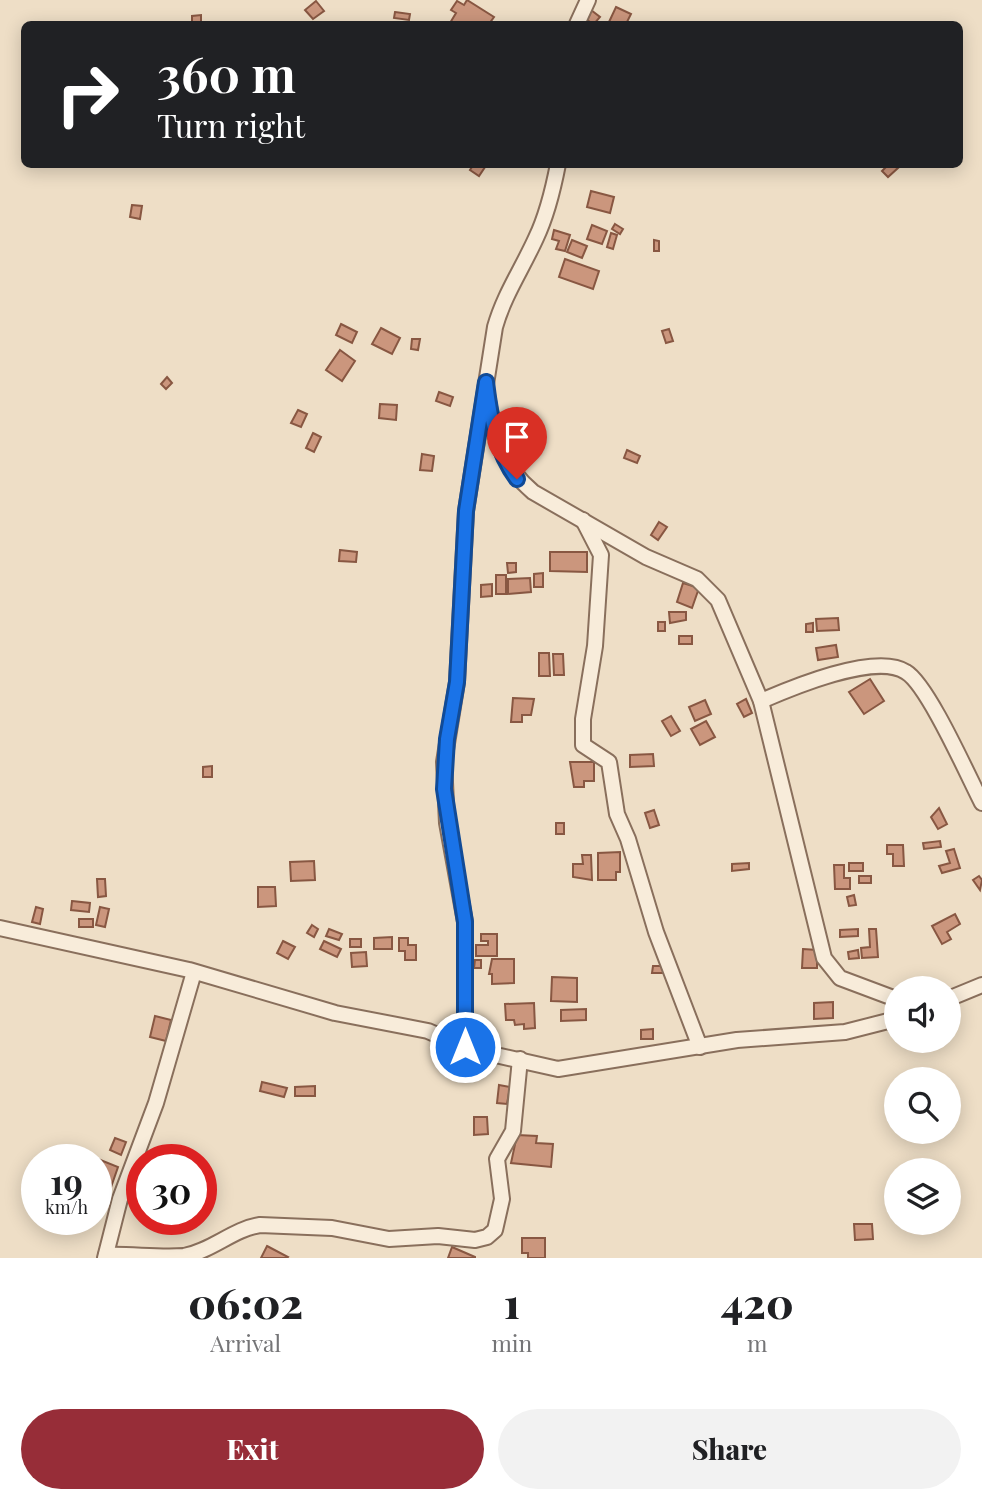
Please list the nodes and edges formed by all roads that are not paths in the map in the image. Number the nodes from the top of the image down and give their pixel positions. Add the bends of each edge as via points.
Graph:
1 (588, 0) edge
2 (578, 21) edge
3 (557, 168) edge
4 (486, 382) junction
5 (583, 519) junction
6 (761, 701) junction
7 (982, 803) edge
8 (0, 928) edge
9 (194, 972) junction
10 (982, 985) edge
11 (884, 994) edge
12 (961, 994) edge
13 (884, 1022) edge
14 (465, 1047) junction
15 (700, 1047) junction
16 (520, 1059) junction
17 (106, 1257) edge

1 - 2 street
3 - 4 street via 538,234 502,302
4 - 5 street via 506,464 533,492
4 - 14 street via 466,511 457,682 444,776 465,922
5 - 6 street via 709,589 725,613
5 - 15 street via 601,555 583,745 609,762 617,814
6 - 7 street via 826,675 866,668 906,671 921,688
6 - 11 street via 824,958 840,978
8 - 9 street
9 - 14 street via 335,1013 428,1031
9 - 17 street via 156,1103 120,1199
10 - 12 street
13 - 15 street via 845,1032
14 - 16 street
15 - 16 street via 568,1069
16 - 17 street via 513,1131 497,1159 502,1188 499,1219 487,1237 389,1239 332,1228 260,1225 185,1256

